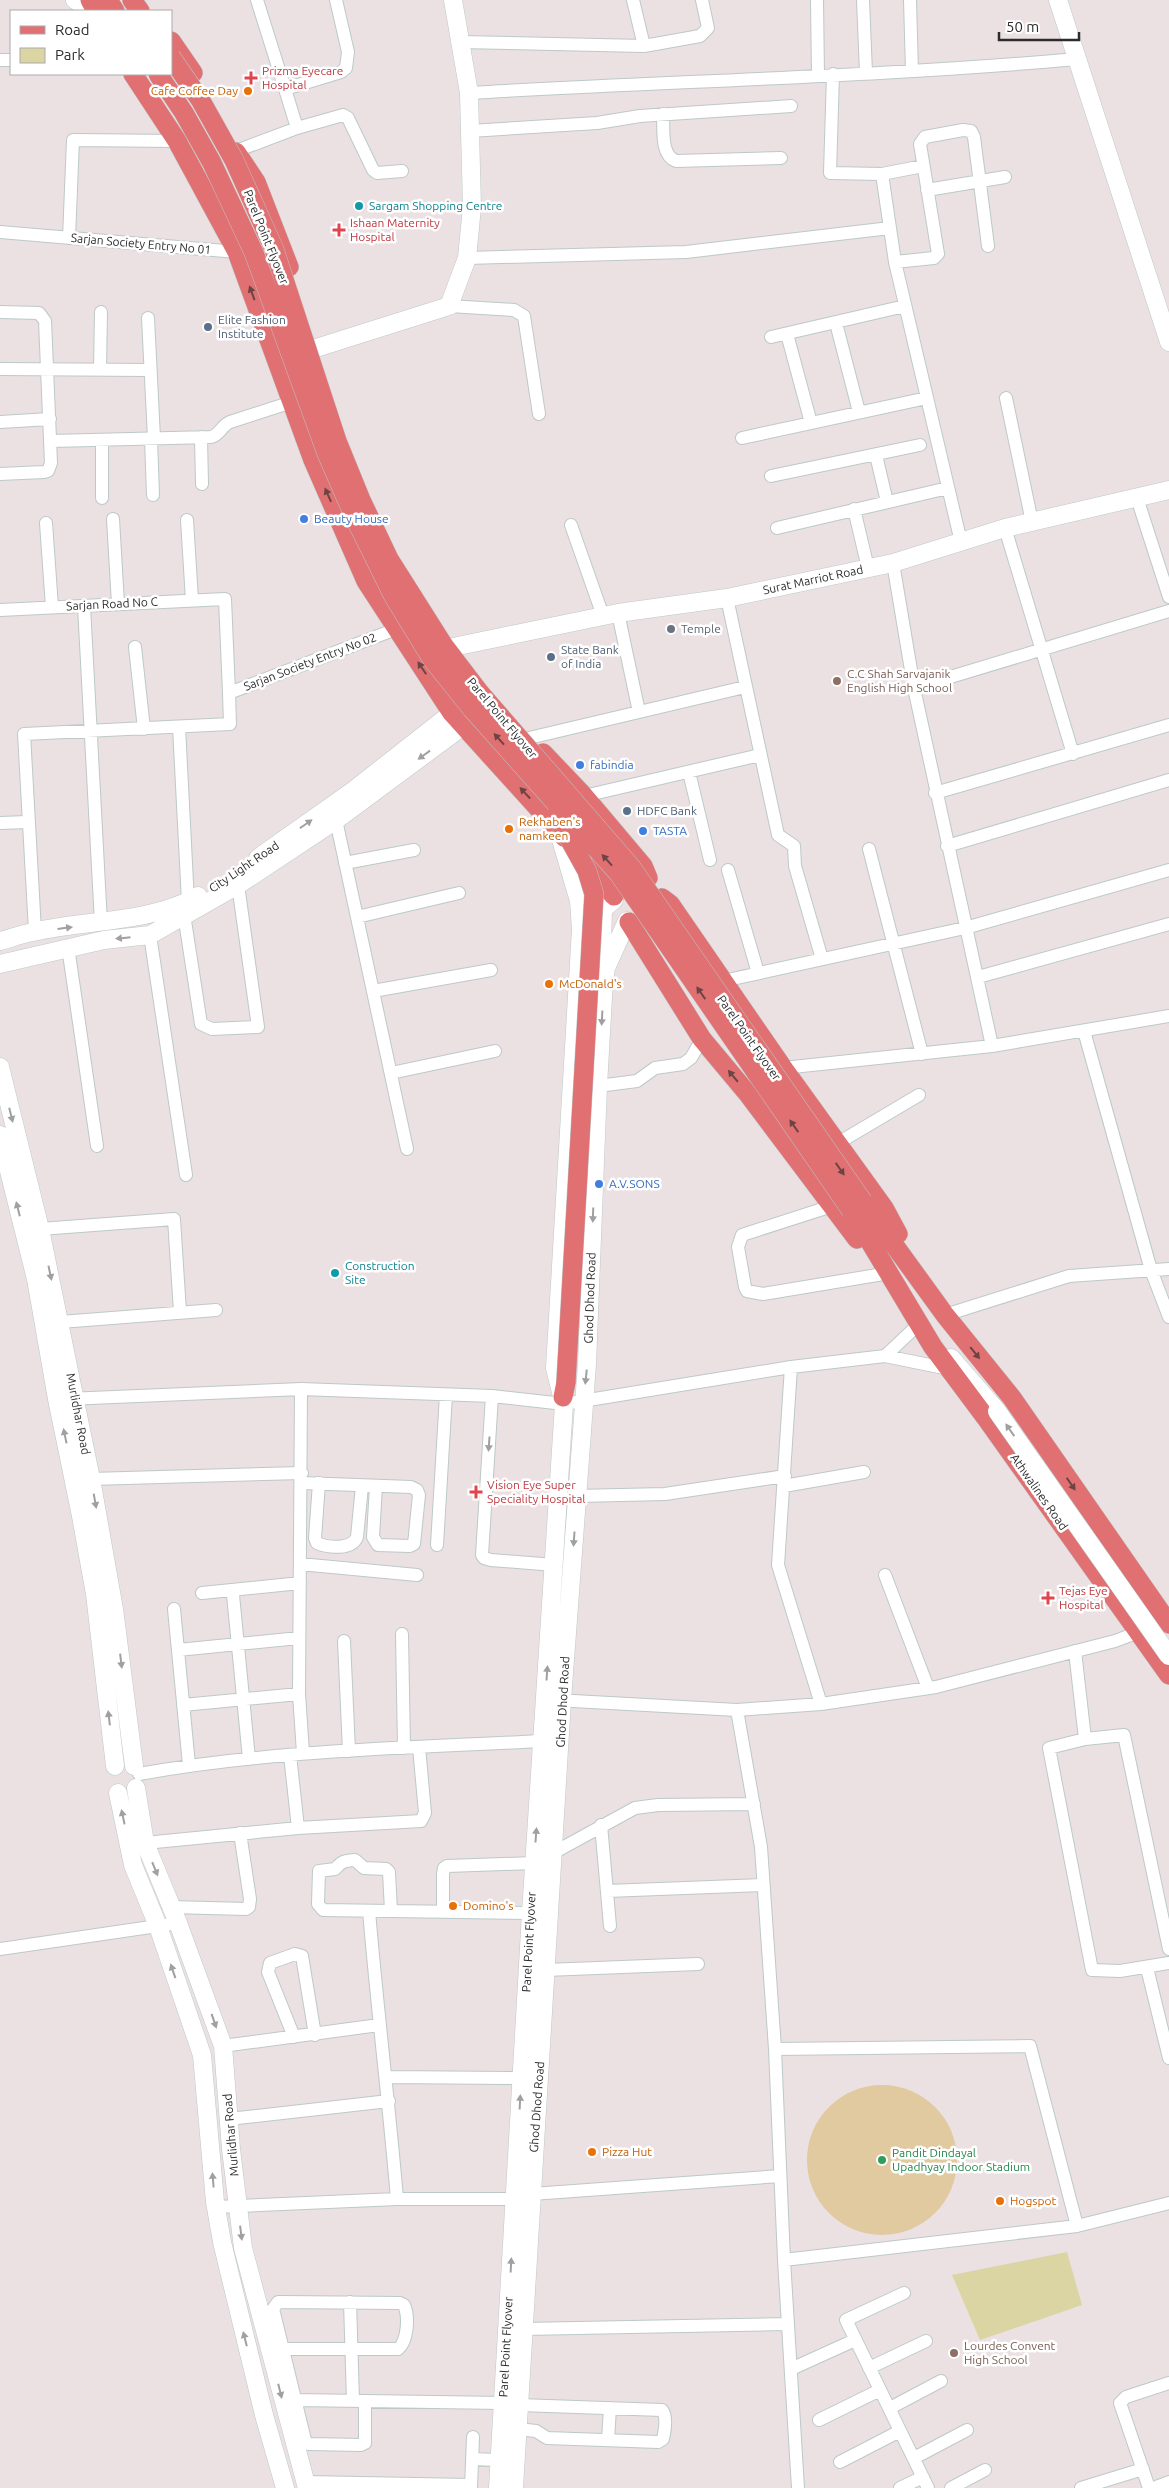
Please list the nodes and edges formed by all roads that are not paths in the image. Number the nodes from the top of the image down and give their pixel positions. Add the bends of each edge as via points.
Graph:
1 (75, 0) edge
2 (257, 0) edge
3 (336, 0) edge
4 (453, 0) edge
5 (633, 0) edge
6 (702, 0) edge
7 (817, 0) edge
8 (863, 0) edge
9 (910, 0) edge
10 (1058, 0) edge
11 (92, 10) edge
12 (172, 42) edge
13 (460, 42) junction
14 (644, 46) junction
15 (172, 58) edge
16 (1077, 59) junction
17 (912, 71) junction
18 (866, 73) junction
19 (833, 74) junction
20 (134, 75) edge
21 (159, 75) edge
22 (818, 75) junction
23 (285, 89) junction
24 (469, 93) junction
25 (791, 106) dead end
26 (663, 114) junction
27 (296, 128) junction
28 (470, 131) junction
29 (178, 141) junction
30 (236, 151) junction
31 (781, 158) dead end
32 (923, 166) junction
33 (402, 171) dead end
34 (882, 174) junction
35 (1005, 178) dead end
36 (979, 182) junction
37 (927, 190) junction
38 (890, 228) junction
39 (0, 232) edge
40 (280, 237) junction
41 (69, 238) junction
42 (988, 246) dead end
43 (238, 252) junction
44 (467, 258) junction
45 (894, 262) junction
46 (449, 306) junction
47 (905, 306) junction
48 (0, 312) edge
49 (101, 312) dead end
50 (148, 318) dead end
51 (836, 323) junction
52 (787, 334) junction
53 (771, 337) dead end
54 (1169, 342) edge
55 (316, 348) junction
56 (277, 361) junction
57 (0, 369) edge
58 (48, 369) junction
59 (100, 370) junction
60 (150, 370) junction
61 (927, 398) junction
62 (1006, 398) dead end
63 (292, 402) junction
64 (859, 412) junction
65 (539, 414) dead end
66 (50, 419) junction
67 (0, 422) edge
68 (811, 423) junction
69 (201, 437) junction
70 (153, 438) junction
71 (742, 438) dead end
72 (102, 440) junction
73 (51, 441) junction
74 (920, 445) dead end
75 (876, 455) junction
76 (0, 474) edge
77 (771, 476) dead end
78 (202, 484) dead end
79 (948, 488) junction
80 (1169, 490) edge
81 (153, 495) dead end
82 (102, 498) dead end
83 (1137, 498) junction
84 (887, 502) junction
85 (854, 509) junction
86 (114, 519) dead end
87 (187, 520) dead end
88 (1032, 522) junction
89 (46, 523) dead end
90 (571, 525) dead end
91 (778, 528) dead end
92 (1005, 528) junction
93 (961, 542) junction
94 (893, 563) junction
95 (868, 568) junction
96 (1169, 597) edge
97 (727, 598) junction
98 (225, 599) joint
99 (192, 600) junction
100 (118, 604) junction
101 (84, 606) junction
102 (52, 607) junction
103 (0, 610) edge
104 (1169, 611) edge
105 (610, 614) junction
106 (396, 629) junction
107 (135, 647) dead end
108 (452, 647) junction
109 (1041, 650) junction
110 (745, 687) junction
111 (914, 688) junction
112 (229, 693) junction
113 (491, 693) junction
114 (639, 712) junction
115 (457, 720) junction
116 (1169, 724) edge
117 (179, 727) junction
118 (144, 729) junction
119 (92, 732) junction
120 (529, 738) junction
121 (1073, 754) junction
122 (760, 755) junction
123 (689, 772) junction
124 (1169, 780) edge
125 (540, 786) junction
126 (579, 791) junction
127 (936, 793) junction
128 (336, 820) junction
129 (28, 822) junction
130 (0, 823) edge
131 (556, 828) junction
132 (948, 846) junction
133 (869, 849) dead end
134 (414, 850) dead end
135 (710, 860) dead end
136 (345, 863) junction
137 (728, 870) dead end
138 (1169, 870) edge
139 (648, 878) junction
140 (238, 885) junction
141 (459, 892) dead end
142 (614, 898) junction
143 (662, 898) junction
144 (185, 908) junction
145 (357, 917) junction
146 (628, 922) junction
147 (101, 923) junction
148 (1169, 924) edge
149 (965, 928) junction
150 (35, 931) junction
151 (150, 935) junction
152 (0, 941) edge
153 (894, 944) junction
154 (68, 947) junction
155 (822, 959) junction
156 (0, 964) edge
157 (492, 970) dead end
158 (606, 972) junction
159 (758, 973) junction
160 (978, 977) junction
161 (723, 981) junction
162 (373, 991) junction
163 (1169, 1016) edge
164 (1084, 1031) junction
165 (702, 1039) junction
166 (992, 1046) junction
167 (495, 1050) dead end
168 (922, 1054) junction
169 (0, 1067) edge
170 (783, 1068) junction
171 (390, 1073) junction
172 (598, 1086) junction
173 (748, 1094) junction
174 (919, 1096) dead end
175 (0, 1135) edge
176 (838, 1143) junction
177 (97, 1146) dead end
178 (407, 1149) dead end
179 (186, 1175) dead end
180 (832, 1206) junction
181 (857, 1206) junction
182 (40, 1228) junction
183 (1169, 1269) edge
184 (1152, 1270) junction
185 (883, 1274) junction
186 (918, 1277) junction
187 (216, 1310) dead end
188 (180, 1312) junction
189 (945, 1315) junction
190 (915, 1316) junction
191 (1169, 1317) edge
192 (60, 1322) junction
193 (930, 1342) junction
194 (885, 1356) junction
195 (791, 1367) junction
196 (949, 1369) junction
197 (301, 1389) junction
198 (564, 1394) junction
199 (446, 1395) junction
200 (492, 1396) junction
201 (57, 1399) junction
202 (75, 1399) junction
203 (584, 1400) junction
204 (864, 1472) dead end
205 (302, 1478) junction
206 (91, 1479) junction
207 (784, 1481) junction
208 (319, 1483) junction
209 (362, 1486) junction
210 (376, 1486) junction
211 (577, 1496) junction
212 (437, 1545) dead end
213 (300, 1564) junction
214 (554, 1565) junction
215 (417, 1575) dead end
216 (885, 1575) dead end
217 (300, 1583) junction
218 (202, 1593) dead end
219 (233, 1595) dead end
220 (174, 1609) dead end
221 (1166, 1620) edge
222 (1140, 1633) junction
223 (402, 1634) dead end
224 (299, 1638) junction
225 (344, 1641) dead end
226 (238, 1644) junction
227 (178, 1650) junction
228 (1075, 1651) junction
229 (1169, 1656) edge
230 (1169, 1675) edge
231 (928, 1688) junction
232 (299, 1694) junction
233 (243, 1699) junction
234 (554, 1700) junction
235 (183, 1704) junction
236 (821, 1704) junction
237 (737, 1710) junction
238 (1085, 1740) junction
239 (542, 1741) junction
240 (404, 1748) junction
241 (419, 1748) junction
242 (349, 1751) junction
243 (296, 1754) junction
244 (249, 1759) junction
245 (189, 1765) junction
246 (115, 1766) junction
247 (136, 1776) junction
248 (118, 1792) junction
249 (754, 1804) junction
250 (602, 1825) junction
251 (298, 1828) junction
252 (240, 1833) junction
253 (145, 1843) junction
254 (553, 1853) junction
255 (534, 1863) junction
256 (763, 1885) junction
257 (607, 1890) junction
258 (369, 1911) junction
259 (391, 1911) junction
260 (443, 1912) junction
261 (530, 1913) junction
262 (174, 1915) junction
263 (158, 1926) junction
264 (610, 1926) dead end
265 (0, 1949) edge
266 (1169, 1949) edge
267 (1169, 1963) edge
268 (698, 1964) dead end
269 (1147, 1968) junction
270 (546, 1970) junction
271 (378, 2025) junction
272 (315, 2035) junction
273 (294, 2037) junction
274 (223, 2046) junction
275 (775, 2049) junction
276 (1169, 2058) edge
277 (387, 2077) junction
278 (522, 2078) junction
279 (389, 2101) junction
280 (229, 2119) junction
281 (780, 2176) junction
282 (532, 2194) junction
283 (397, 2199) junction
284 (515, 2199) junction
285 (1169, 2203) edge
286 (238, 2204) junction
287 (216, 2207) junction
288 (1077, 2226) junction
289 (784, 2260) junction
290 (904, 2293) dead end
291 (350, 2302) junction
292 (788, 2324) junction
293 (524, 2329) junction
294 (855, 2340) junction
295 (926, 2341) dead end
296 (283, 2349) junction
297 (351, 2349) junction
298 (869, 2368) junction
299 (790, 2369) junction
300 (941, 2381) dead end
301 (1169, 2383) edge
302 (880, 2390) junction
303 (295, 2400) junction
304 (359, 2401) junction
305 (511, 2404) junction
306 (610, 2408) junction
307 (890, 2408) junction
308 (819, 2420) dead end
309 (518, 2429) junction
310 (967, 2430) dead end
311 (900, 2431) junction
312 (473, 2437) dead end
313 (608, 2440) junction
314 (914, 2458) junction
315 (472, 2459) junction
316 (499, 2460) junction
317 (840, 2462) dead end
318 (1143, 2469) junction
319 (985, 2470) dead end
320 (926, 2482) edge
321 (1169, 2482) edge
322 (306, 2485) edge
323 (471, 2487) edge
324 (285, 2488) edge
325 (498, 2488) edge
326 (514, 2488) edge
327 (798, 2488) edge
328 (900, 2488) edge
329 (951, 2488) edge
330 (1080, 2488) edge
331 (1151, 2488) edge

1 - 11 main road
2 - 23 street
3 - 23 street via 348,52 346,68
4 - 13 main road
5 - 14 street
6 - 14 street via 708,24 704,34
7 - 22 street
8 - 18 street
9 - 17 street
10 - 16 main road
12 - 30 main road via 207,94
13 - 14 street
13 - 24 main road
15 -> 181 main road, Parel Point Flyover, bridge via 201,101 234,160 274,249 337,441 389,559 444,646 480,693 631,867
16 - 17 street
16 - 54 main road
17 - 18 street
18 - 19 street
19 - 22 street
19 - 34 street via 830,173
20 - 29 main road
125 -> 21 main road, Parel Point Flyover, bridge via 432,659 394,597 327,454 254,252 212,163
22 - 24 street
23 - 27 street
24 - 28 main road
25 - 26 street
26 - 28 street via 597,123
26 - 31 street via 666,153 676,161
27 - 30 street
27 - 33 street via 343,115 348,118 373,170 378,173
28 - 44 main road via 472,207
29 - 41 street via 73,140
29 - 43 main road
30 - 40 main road via 256,182
32 - 34 street
32 - 36 street via 922,139 968,130 974,137
32 - 37 street
34 - 38 street
35 - 36 street
36 - 37 street
36 - 42 street
37 - 45 street via 938,254 934,258
38 - 44 street via 686,252
38 - 45 street
39 - 41 street, Sarjan Society Entry No 01
40 - 43 street, Sarjan Society Entry No 01
40 - 55 main road
41 - 43 street, Sarjan Society Entry No 01
56 -> 43 main road
44 - 46 main road
45 - 47 street
46 - 55 main road
46 - 65 street via 514,310 524,316
47 - 51 street
47 - 61 street
48 - 58 street via 43,316
49 - 59 street
50 - 60 street
51 - 52 street
51 - 64 street
52 - 53 street
52 - 68 street
55 - 56 main road
55 - 108 main road via 347,447 385,533
56 - 63 main road
57 - 58 street
58 - 59 street
58 - 66 street
59 - 60 street
60 - 70 street
61 - 64 street
61 - 79 street
62 - 88 street
63 - 69 street via 230,422 215,436
106 -> 63 main road via 366,581 313,460
64 - 68 street
66 - 67 street
66 - 73 street
68 - 71 street
69 - 70 street
69 - 78 street
70 - 72 street
70 - 81 street
72 - 73 street
72 - 82 street
73 - 76 street via 48,471
74 - 75 street
75 - 77 street
75 - 84 street
79 - 84 street
79 - 93 street
80 - 83 main road, Surat Marriot Road
83 - 88 main road, Surat Marriot Road
83 - 96 street
84 - 85 street
85 - 91 street
85 - 95 street
86 - 100 street
87 - 99 street
88 - 92 main road, Surat Marriot Road
89 - 102 street
90 - 105 street
92 - 93 main road, Surat Marriot Road
92 - 109 street
93 - 94 main road, Surat Marriot Road
94 - 95 main road, Surat Marriot Road
94 - 111 street
95 - 97 main road, Surat Marriot Road
97 - 105 main road, Surat Marriot Road
97 - 110 street
98 - 99 street, Sarjan Road No C
98 - 112 street, Sarjan Society Entry No 02
99 - 100 street, Sarjan Road No C
100 - 101 street, Sarjan Road No C
101 - 102 street, Sarjan Road No C
101 - 119 street
102 - 103 street, Sarjan Road No C
104 - 109 street
105 - 108 main road, Surat Marriot Road
105 - 114 street
106 - 112 street, Sarjan Society Entry No 02
115 -> 106 main road
107 - 118 street
108 - 113 main road
109 - 111 street
109 - 121 street
110 - 114 street
110 - 122 street
111 - 127 street
112 - 117 street via 230,724
113 - 115 main road
113 - 120 main road
114 - 120 street
115 -> 128 main road
131 -> 115 main road
144 -> 115 main road, City Light Road
116 - 121 street
117 - 118 street
117 - 144 street
118 - 119 street
119 - 129 street via 24,734
119 - 147 street
120 - 126 main road
121 - 127 street
122 - 123 street
122 - 155 street via 778,835 794,846 796,866
123 - 126 street
123 - 135 street
124 - 132 street
181 -> 125 main road, Parel Point Flyover, bridge via 619,874
125 - 198 main road, bridge via 587,870 594,894
126 - 131 main road
126 - 139 main road via 643,866
127 - 132 street
128 - 136 street
128 - 140 main road
129 - 130 street
129 - 150 street
131 - 142 main road
131 - 198 main road via 576,889 581,930 555,1368
132 - 149 street
133 - 153 street
134 - 136 street
136 - 145 street
137 - 159 street
138 - 149 street
139 - 142 main road via 635,875 628,878 616,888
139 - 143 main road via 656,884
140 - 144 main road
140 - 144 street via 258,1027 212,1029 201,1024
141 - 145 street
142 - 146 main road via 617,912
142 - 158 main road via 603,909 602,944
143 - 146 main road via 658,913 652,919 637,924
143 - 161 main road via 670,904
144 - 147 main road, City Light Road
144 - 151 main road
145 - 162 street
146 - 158 main road, Ghod Dhod Road
146 - 165 main road
150 -> 147 main road, City Light Road
148 - 160 street
149 - 153 street
149 - 160 street
150 - 152 main road, City Light Road
151 -> 154 main road
151 - 179 street
153 - 155 street
153 - 168 street
154 - 156 main road
154 - 177 street
155 - 159 street
157 - 162 street
158 -> 172 main road, Ghod Dhod Road
159 - 161 street
160 - 166 street
161 - 170 main road
162 - 171 street
163 - 164 street
164 - 166 street
164 - 184 street
165 - 172 street via 691,1058 683,1064 655,1068 637,1081
173 -> 165 main road
166 - 168 street
167 - 171 street
168 - 170 street
169 -> 182 main road, Murlidhar Road
170 - 173 street
170 - 176 main road
171 - 178 street
172 -> 203 main road, Ghod Dhod Road
173 - 180 main road
174 - 176 street
201 -> 175 main road, Murlidhar Road via 36,1278
176 - 186 main road via 884,1208 916,1264
180 - 185 main road
180 - 185 street via 742,1236 738,1247 747,1291 763,1294
181 - 186 main road, Parel Point Flyover
181 - 190 main road, Parel Point Flyover
182 - 188 street via 174,1219
182 -> 192 main road, Murlidhar Road
183 - 184 street
184 - 189 street via 1069,1276
184 - 191 street
185 - 190 main road
186 - 189 main road, Parel Point Flyover
187 - 188 street
188 - 192 street
189 -> 221 main road via 1012,1398
190 - 193 main road, Athwalines Road
190 - 194 street
192 - 202 main road, Murlidhar Road
193 - 196 main road, Athwalines Road
229 -> 193 main road, bridge via 997,1410 940,1346
194 - 195 street
194 - 196 street
195 - 203 street
195 - 207 street
196 - 222 main road, Athwalines Road
197 - 199 street
197 - 202 street
197 - 205 street
198 - 200 street
198 - 203 street
198 - 214 main road, Parel Point Flyover
199 - 200 street
199 - 212 street
200 -> 214 street via 482,1555 490,1560
201 - 202 street
246 -> 201 main road, Murlidhar Road via 95,1594
202 - 206 main road, Murlidhar Road
203 - 211 main road, Ghod Dhod Road
204 - 207 street
205 - 206 street
205 - 208 street
205 - 213 street
206 -> 247 main road, Murlidhar Road via 114,1609
207 - 211 street via 665,1494
207 - 236 street via 777,1559
208 - 209 street
208 - 209 street via 316,1538 322,1545 350,1546 355,1543
209 - 210 street
210 - 210 street via 375,1542 414,1544 417,1490
211 -> 234 main road, Ghod Dhod Road
213 - 215 street
213 - 217 street
234 -> 214 main road, Parel Point Flyover
216 - 231 street
217 - 218 street
217 - 224 street
219 - 226 street
220 - 227 street
221 - 222 street
222 - 228 street
222 - 230 main road, Athwalines Road
223 - 240 street
224 - 226 street
224 - 232 street
225 - 242 street
226 - 227 street
226 - 233 street
227 - 235 street
228 - 231 street
228 - 238 street
231 - 236 street
232 - 233 street
232 - 243 street
233 - 235 street
233 - 244 street
234 - 237 street
234 - 239 main road, Parel Point Flyover
234 - 254 main road, Ghod Dhod Road
235 - 245 street
236 - 237 street
237 - 249 street
238 - 266 street via 1124,1735
238 - 269 street via 1049,1748 1092,1970
239 - 241 street
255 -> 239 main road, Parel Point Flyover
240 - 241 street
240 - 242 street
241 - 251 street via 425,1813 421,1820
242 - 243 street
243 - 244 street
243 - 251 street
244 - 245 street
245 - 247 street
246 - 247 main road via 124,1763
246 - 248 main road via 109,1780
247 - 248 main road via 128,1794
247 - 253 main road, Murlidhar Road
263 -> 248 main road, Murlidhar Road via 133,1865
249 - 250 street via 645,1806 626,1811
249 - 256 street
250 - 254 street
250 - 257 street
251 - 252 street
252 - 253 street
252 - 262 street via 249,1907
253 -> 262 main road, Murlidhar Road
254 - 270 main road, Ghod Dhod Road
255 - 260 street via 447,1866 442,1874
255 - 261 main road, Parel Point Flyover
256 - 257 street
256 - 275 street
257 - 264 street
258 - 259 street
258 - 259 street via 319,1909 319,1871 335,1869 340,1862 355,1860 364,1868 386,1869
258 - 271 street
259 - 260 street
260 - 261 street
261 - 278 main road, Parel Point Flyover
262 - 263 street
262 -> 274 main road, Murlidhar Road
263 - 265 street
287 -> 263 main road, Murlidhar Road via 202,2055
267 - 269 street
268 - 270 street
269 - 276 street
270 - 282 main road, Ghod Dhod Road
271 - 272 street
271 - 277 street
272 - 273 street
272 - 273 street via 302,1956 295,1954 270,1963 268,1972
273 - 274 street
274 - 280 main road, Murlidhar Road
275 - 281 street
275 - 288 street via 1030,2046
277 - 278 street
277 - 279 street
284 -> 278 main road, Parel Point Flyover
279 - 280 street
279 - 283 street
280 - 286 main road, Murlidhar Road
281 - 282 street
281 - 289 street
282 - 284 street
282 - 293 main road, Ghod Dhod Road
283 - 284 street
283 - 286 street
305 -> 284 main road, Parel Point Flyover
285 - 288 street
286 - 287 street
286 -> 322 main road, Murlidhar Road via 247,2266
324 -> 287 main road, Murlidhar Road via 255,2379
288 - 289 street
289 - 292 street
290 - 294 street via 846,2320
291 - 296 street via 278,2302 273,2309
291 - 297 street
291 - 297 street via 400,2303 407,2310 405,2341 398,2349
292 - 293 street
292 - 299 street
293 - 305 main road, Ghod Dhod Road
294 - 298 street
294 - 299 street
295 - 298 street
296 - 297 street
296 - 303 street
297 - 304 street
298 - 302 street
299 - 327 street
300 - 307 street
301 - 318 street via 1120,2403
302 - 307 street
302 - 308 street
303 - 304 street
303 - 304 street via 305,2440 311,2445 365,2443
304 - 305 street
305 - 306 street
305 - 309 main road, Ghod Dhod Road
305 - 316 main road, Parel Point Flyover
306 - 313 street
306 - 313 street via 662,2410 665,2415 664,2435 658,2442
307 - 311 street
309 - 313 street via 536,2431 547,2438
309 - 326 main road, Ghod Dhod Road
310 - 314 street
311 - 314 street
311 - 317 street
312 - 315 street
314 - 320 street
315 - 316 street
315 - 323 street
316 - 325 main road, Parel Point Flyover
318 - 330 street
318 - 331 street
319 - 329 street
320 - 328 street
321 - 331 street
322 - 323 street

